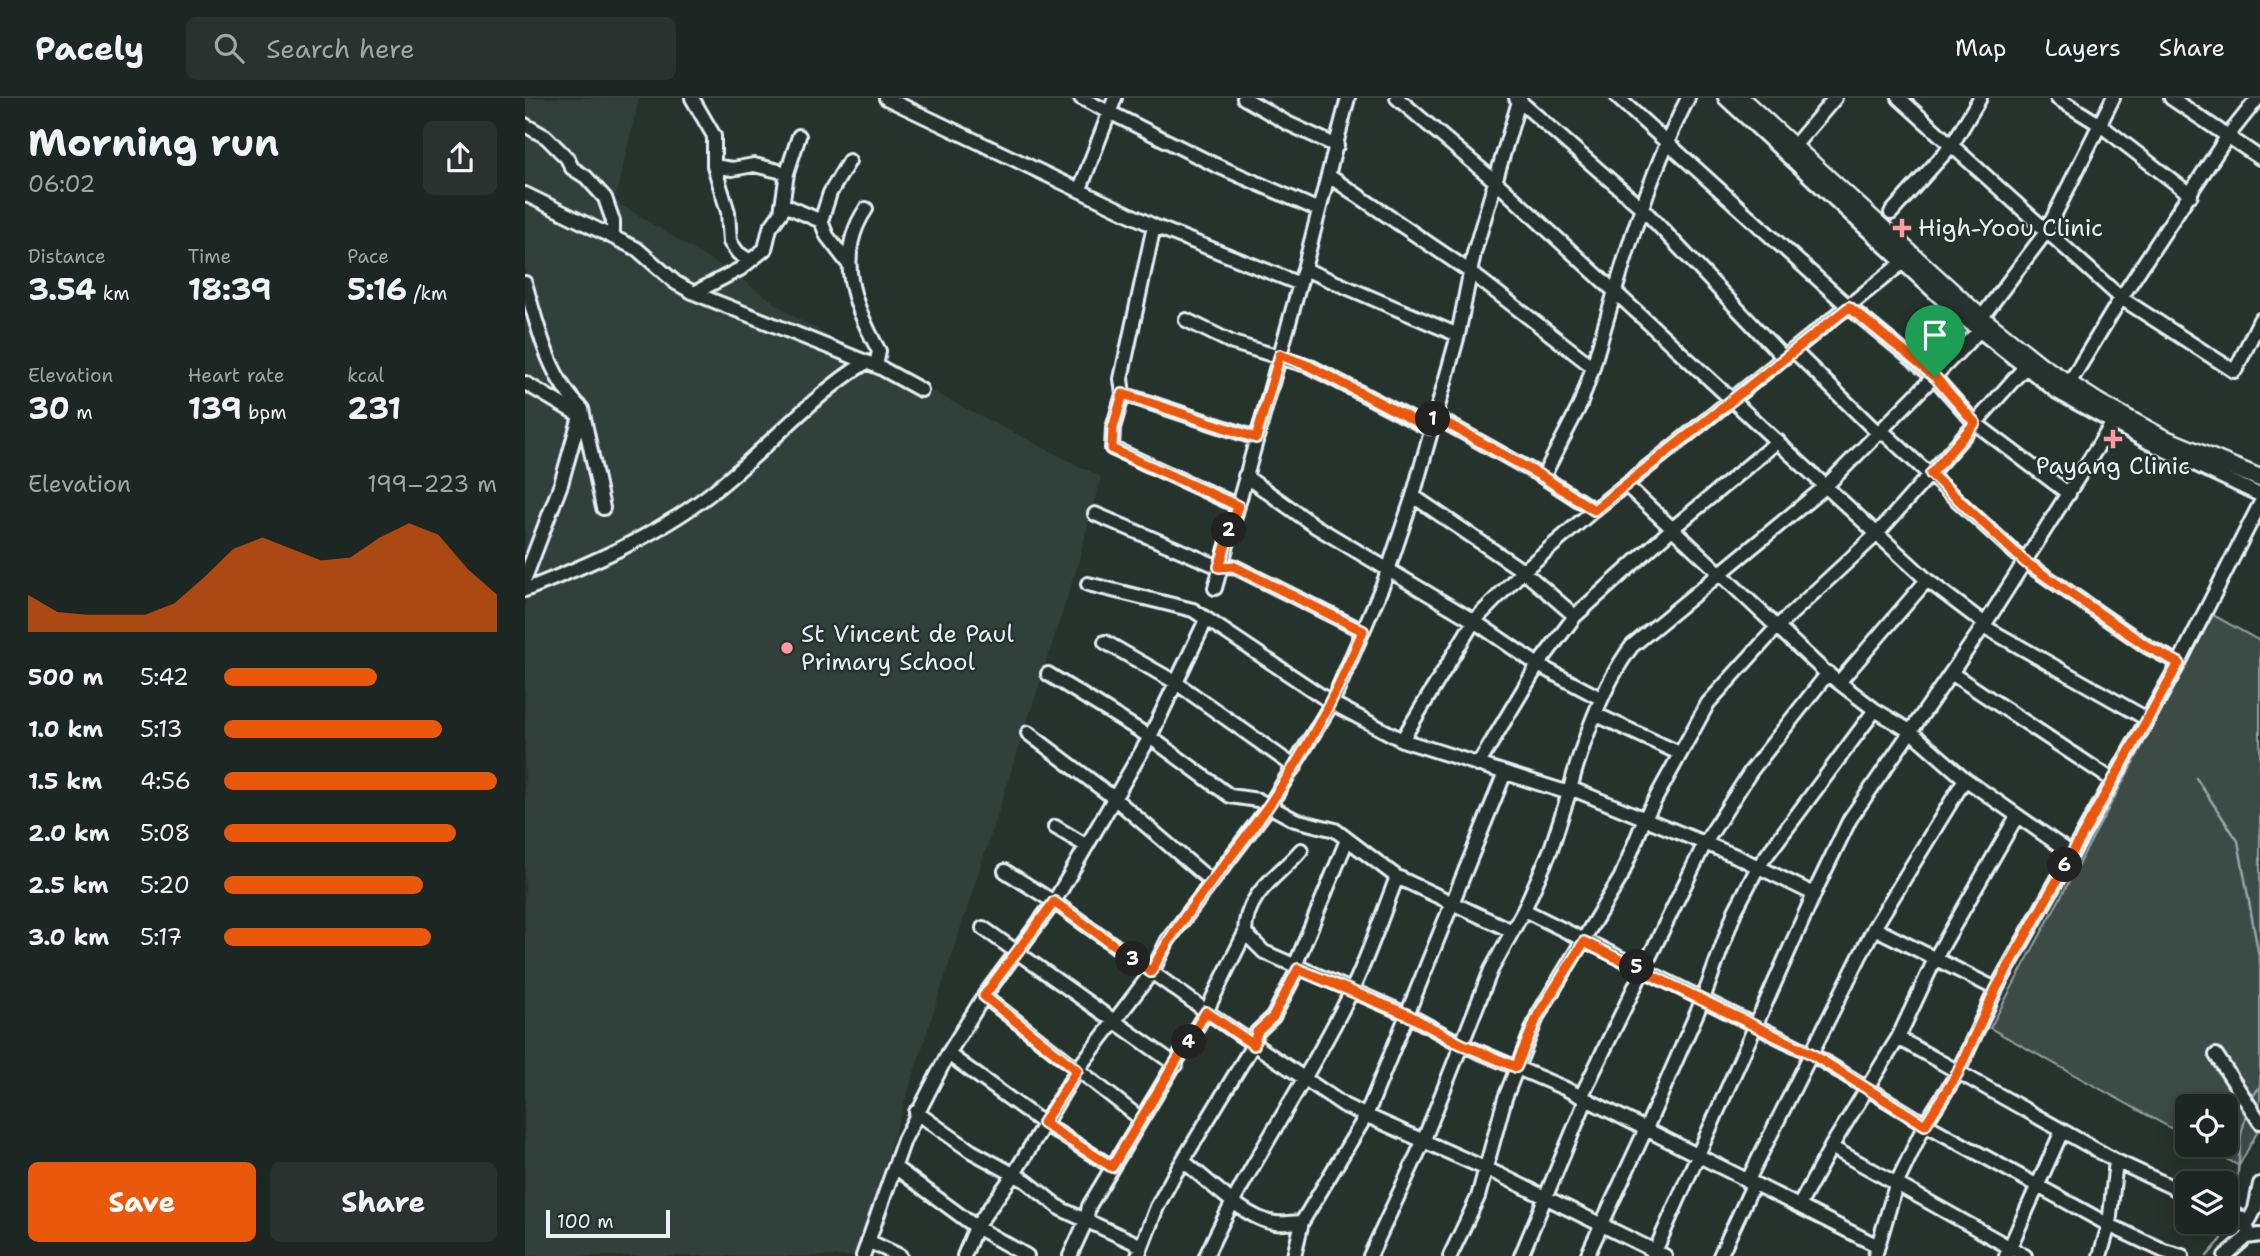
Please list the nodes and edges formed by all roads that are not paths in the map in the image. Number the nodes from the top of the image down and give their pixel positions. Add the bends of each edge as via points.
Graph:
1 (692, 98) edge
2 (886, 98) edge
3 (1081, 98) edge
4 (1244, 98) edge
5 (1348, 98) edge
6 (1397, 98) edge
7 (1618, 98) edge
8 (1688, 98) edge
9 (1725, 98) edge
10 (1740, 98) edge
11 (1835, 98) edge
12 (1899, 98) edge
13 (1980, 98) edge
14 (2057, 98) edge
15 (2113, 98) edge
16 (2171, 98) edge
17 (2258, 98) edge
18 (1518, 99) edge
19 (1113, 104) edge
20 (2099, 124) junction
21 (525, 125) edge
22 (800, 136) dead end
23 (2227, 137) junction
24 (1667, 141) junction
25 (1952, 145) junction
26 (1337, 146) junction
27 (1794, 146) junction
28 (2260, 158) edge
29 (849, 161) dead end
30 (714, 166) junction
31 (787, 173) junction
32 (1329, 176) junction
33 (1496, 182) junction
34 (1080, 189) junction
35 (525, 194) edge
36 (2191, 195) junction
37 (782, 204) junction
38 (1642, 208) junction
39 (866, 209) dead end
40 (1319, 210) junction
41 (1891, 214) dead end
42 (821, 221) junction
43 (1154, 226) junction
44 (2046, 232) junction
45 (613, 237) junction
46 (1907, 260) junction
47 (750, 261) junction
48 (847, 262) junction
49 (1304, 269) junction
50 (1469, 271) junction
51 (525, 283) edge
52 (1300, 284) junction
53 (694, 293) junction
54 (1614, 293) junction
55 (2120, 298) junction
56 (1849, 307) junction
57 (529, 308) edge
58 (1186, 320) dead end
59 (2260, 320) edge
60 (1980, 324) junction
61 (1458, 335) junction
62 (1789, 354) junction
63 (1280, 355) junction
64 (871, 365) junction
65 (1593, 367) junction
66 (2025, 367) junction
67 (1935, 377) junction
68 (525, 383) edge
69 (2068, 384) junction
70 (922, 390) dead end
71 (1123, 394) junction
72 (1731, 402) junction
73 (581, 412) junction
74 (2114, 421) junction
75 (1432, 423) junction
76 (1975, 423) junction
77 (1880, 433) junction
78 (1256, 438) junction
79 (1778, 441) junction
80 (1931, 474) junction
81 (1245, 476) junction
82 (1543, 477) junction
83 (2260, 478) edge
84 (1627, 486) junction
85 (1825, 487) junction
86 (2069, 494) junction
87 (2260, 495) edge
88 (1413, 496) junction
89 (2260, 504) edge
90 (1238, 506) junction
91 (603, 508) dead end
92 (1594, 510) junction
93 (1095, 514) dead end
94 (1673, 528) junction
95 (1877, 535) junction
96 (2025, 562) junction
97 (1219, 567) junction
98 (1388, 570) junction
99 (1523, 571) junction
100 (1718, 573) junction
101 (525, 578) edge
102 (1927, 580) junction
103 (1088, 584) dead end
104 (1215, 588) dead end
105 (525, 590) edge
106 (1575, 616) junction
107 (1206, 620) junction
108 (1474, 621) junction
109 (1984, 625) junction
110 (1778, 626) junction
111 (1363, 631) junction
112 (1105, 642) dead end
113 (2179, 663) junction
114 (1538, 665) junction
115 (1828, 673) junction
116 (1951, 673) junction
117 (1048, 674) dead end
118 (1840, 681) junction
119 (1175, 682) junction
120 (1600, 698) junction
121 (1332, 703) junction
122 (1875, 710) junction
123 (1597, 715) junction
124 (2147, 719) junction
125 (1910, 731) junction
126 (1028, 733) dead end
127 (1150, 737) junction
128 (1402, 740) junction
129 (1679, 753) junction
130 (1478, 765) junction
131 (1295, 767) junction
132 (1504, 775) junction
133 (1965, 779) junction
134 (2112, 779) junction
135 (1570, 790) junction
136 (1114, 798) junction
137 (1270, 805) junction
138 (2017, 816) junction
139 (1645, 818) junction
140 (1055, 827) dead end
141 (1347, 840) junction
142 (1705, 843) junction
143 (1085, 845) junction
144 (1301, 850) dead end
145 (2071, 854) junction
146 (1758, 867) junction
147 (1005, 872) dead end
148 (1397, 877) junction
149 (1211, 881) junction
150 (1814, 894) junction
151 (1054, 902) junction
152 (1452, 905) junction
153 (1524, 910) junction
154 (983, 928) dead end
155 (1874, 928) junction
156 (1512, 931) junction
157 (1245, 933) junction
158 (1584, 942) junction
159 (1019, 951) junction
160 (1936, 957) junction
161 (1298, 969) junction
162 (1643, 970) junction
163 (1151, 972) junction
164 (1996, 989) junction
165 (1352, 991) junction
166 (984, 996) junction
167 (1703, 999) junction
168 (1206, 1012) junction
169 (1408, 1015) junction
170 (1113, 1023) junction
171 (1756, 1025) junction
172 (1898, 1038) junction
173 (1461, 1044) junction
174 (1254, 1045) junction
175 (1810, 1053) junction
176 (948, 1054) junction
177 (2216, 1055) dead end
178 (1176, 1065) junction
179 (1516, 1067) junction
180 (1077, 1070) junction
181 (1957, 1074) junction
182 (1304, 1080) junction
183 (1867, 1087) junction
184 (1584, 1098) junction
185 (916, 1112) junction
186 (1366, 1116) junction
187 (1141, 1119) junction
188 (2260, 1122) edge
189 (1043, 1123) junction
190 (1925, 1125) junction
191 (1645, 1131) junction
192 (2062, 1131) junction
193 (1423, 1142) junction
194 (1831, 1147) junction
195 (1697, 1156) junction
196 (1183, 1161) junction
197 (2116, 1161) junction
198 (1112, 1167) junction
199 (896, 1168) junction
200 (1485, 1169) junction
201 (1014, 1174) junction
202 (1750, 1183) junction
203 (2037, 1184) junction
204 (2260, 1184) edge
205 (1896, 1185) junction
206 (2175, 1188) edge
207 (1548, 1199) junction
208 (1232, 1200) junction
209 (1799, 1206) junction
210 (2238, 1216) edge
211 (1086, 1221) junction
212 (1302, 1222) junction
213 (2109, 1225) junction
214 (977, 1227) junction
215 (1601, 1227) junction
216 (2252, 1232) edge
217 (868, 1241) junction
218 (2008, 1250) edge
219 (1140, 1251) edge
220 (1880, 1252) edge
221 (1658, 1254) edge
222 (863, 1256) edge
223 (900, 1256) edge
224 (964, 1256) edge
225 (1027, 1256) edge
226 (1070, 1256) edge
227 (1206, 1256) edge
228 (1294, 1256) edge
229 (1370, 1256) edge
230 (1450, 1256) edge
231 (1521, 1256) edge
232 (1587, 1256) edge
233 (1720, 1256) edge
234 (2025, 1256) edge
235 (2100, 1256) edge
236 (2182, 1256) edge
237 (2225, 1256) edge

1 - 30 street via 714,136
2 - 34 street
3 - 19 street
4 - 26 street
5 - 26 street
6 - 33 street
7 - 24 street
8 - 24 street
9 - 46 street
10 - 27 main road
11 - 27 street
12 - 25 street
13 - 25 street
14 - 20 street
15 - 20 street
16 - 23 street
17 - 23 street
18 - 33 street
18 - 38 street
19 - 34 street
19 - 40 street via 1213,164
20 - 36 street
20 - 44 street
21 - 45 street via 546,136 605,198
22 - 31 street
23 - 28 street
23 - 36 street
24 - 38 street
24 - 56 street
25 - 41 street
25 - 44 street
26 - 32 street
27 - 46 main road
29 - 42 street via 830,193
30 - 31 street via 754,165
30 - 47 street via 728,212 730,243
31 - 37 street
32 - 40 street
32 - 50 street
33 - 50 street
33 - 54 street
34 - 43 street
35 - 45 street
36 - 55 street
37 - 42 street
37 - 47 street via 767,245
38 - 54 street
38 - 62 street
39 - 48 street via 856,226
40 - 49 street
42 - 48 street
43 - 52 street
43 - 71 street via 1121,379
44 - 55 street
44 - 60 street
45 - 53 street via 637,248
46 - 56 street
46 - 60 main road
47 - 53 street
48 - 64 street via 862,320 879,351
49 - 52 street
49 - 61 street
50 - 61 street
50 - 65 street
51 - 57 street
52 - 63 street
53 - 64 street
54 - 65 street
54 - 72 street
55 - 59 street via 2235,370
55 - 69 street
56 - 62 street
56 - 67 street
57 - 73 street via 555,370
58 - 63 street via 1233,344
60 - 66 street
60 - 67 street
60 - 69 main road
61 - 75 street
62 - 72 street
62 - 77 street
63 - 75 street
63 - 78 street
64 - 70 street
64 - 105 street via 834,382 709,495 647,535
65 - 82 street via 1580,405
66 - 74 street via 2057,392
66 - 76 street
67 - 76 street
67 - 77 street
68 - 73 street
69 - 83 main road via 2163,438
71 - 78 street
71 - 90 street via 1112,449
72 - 79 street
72 - 84 street
73 - 91 street
73 - 101 street via 561,484
74 - 86 street
74 - 87 street
75 - 82 street
75 - 88 street
76 - 80 street
76 - 86 street
77 - 80 street
77 - 85 street
78 - 81 street
79 - 85 street
79 - 94 street
80 - 95 street
80 - 96 street
81 - 90 street
81 - 98 street
82 - 92 street
84 - 92 street
84 - 94 street
85 - 95 street
85 - 100 street
86 - 96 street
88 - 98 street
88 - 99 street
89 - 113 street
90 - 97 street
92 - 99 street
93 - 97 street
94 - 100 street
94 - 106 street
95 - 102 street
95 - 110 street
96 - 109 street
96 - 113 street via 2148,647
97 - 104 street
97 - 111 street via 1233,566
98 - 108 street
98 - 111 street
99 - 106 street
99 - 108 street
100 - 110 street
100 - 120 street via 1632,646
102 - 109 street
102 - 118 street
103 - 107 street via 1193,610
106 - 114 street
107 - 119 street
107 - 121 street
108 - 114 street
108 - 128 street
109 - 116 street
109 - 124 street
110 - 115 street
110 - 129 street via 1708,703
111 - 121 street
112 - 119 street
113 - 124 street
114 - 120 street
114 - 130 street
115 - 118 street
115 - 142 street via 1751,771
116 - 125 street
116 - 134 street
117 - 127 street
118 - 122 street
119 - 127 street
119 - 131 street
120 - 123 street
121 - 128 street
121 - 131 street
122 - 125 street
122 - 146 street
123 - 129 street
123 - 135 street
124 - 134 street
125 - 133 street
125 - 150 street via 1850,819
126 - 136 street
127 - 136 street
127 - 137 street via 1230,796
128 - 130 street
129 - 139 street
130 - 132 street
131 - 137 street
132 - 135 street
132 - 152 street
133 - 138 street
133 - 155 street
134 - 145 street
135 - 139 street
135 - 153 street
136 - 143 street
136 - 149 street
137 - 141 street via 1295,820 1335,830
137 - 149 street
138 - 145 street
138 - 160 street
139 - 142 street
139 - 158 street via 1621,877
140 - 143 street
141 - 148 street
141 - 161 street via 1297,961
142 - 146 street
142 - 162 street
143 - 151 street
144 - 157 street via 1263,888 1251,908
145 - 164 street
146 - 150 street
146 - 167 street via 1735,911
147 - 151 street
148 - 152 street
148 - 165 street
149 - 163 street
150 - 171 street
151 - 159 street
151 - 163 street
152 - 156 street
152 - 169 street
153 - 156 street
153 - 158 street
154 - 159 street
155 - 160 street
155 - 175 street
156 - 173 street
157 - 161 street via 1264,952
157 - 168 street
158 - 162 street
158 - 179 street via 1538,1015
159 - 166 street
159 - 170 street
160 - 164 street
160 - 172 street
161 - 165 street
161 - 174 street via 1273,1017 1257,1032
162 - 167 street
162 - 184 street
163 - 168 street
163 - 170 street
164 - 181 street
165 - 169 street
165 - 182 street
166 - 176 street
166 - 180 street
167 - 171 street
167 - 191 street
168 - 174 street
168 - 178 street
169 - 173 street
169 - 186 street
170 - 178 street
170 - 180 street
171 - 175 street
171 - 195 street
172 - 181 street
172 - 183 street
173 - 179 street
173 - 193 street
174 - 182 street
174 - 196 street
175 - 183 street
175 - 202 street
176 - 185 street
176 - 189 street
177 - 188 street
178 - 187 street
179 - 184 street
179 - 200 street
180 - 187 street
180 - 189 street
181 - 190 street
181 - 192 street
182 - 186 street
182 - 208 street
183 - 190 street
183 - 194 street
184 - 191 street
184 - 207 street
185 - 199 street
185 - 201 street via 971,1151
186 - 193 street
186 - 212 street
187 - 198 street
189 - 198 street
189 - 201 street
190 - 203 street
190 - 205 street
191 - 195 street
191 - 215 street
192 - 197 street
192 - 203 street
193 - 200 street
193 - 229 street
194 - 205 street
194 - 209 street
195 - 202 street
195 - 221 street
196 - 208 street
196 - 219 street via 1157,1207
197 - 206 street
197 - 213 street
198 - 211 street via 1089,1206
199 - 214 street
199 - 217 street
200 - 207 street
200 - 230 street via 1474,1206
201 - 211 street via 1061,1209
201 - 214 street
202 - 209 street
202 - 233 street
203 - 213 street
203 - 218 street
204 - 216 street
205 - 218 street
205 - 220 street
207 - 215 street
207 - 231 street
208 - 212 street via 1266,1221
208 - 227 street
209 - 220 street
210 - 216 street
211 - 219 street
211 - 226 street
212 - 228 street
213 - 235 street
213 - 236 street
214 - 224 street
214 - 225 street
215 - 221 street
215 - 232 street
216 - 237 street
217 - 222 street
217 - 223 street
218 - 234 street

